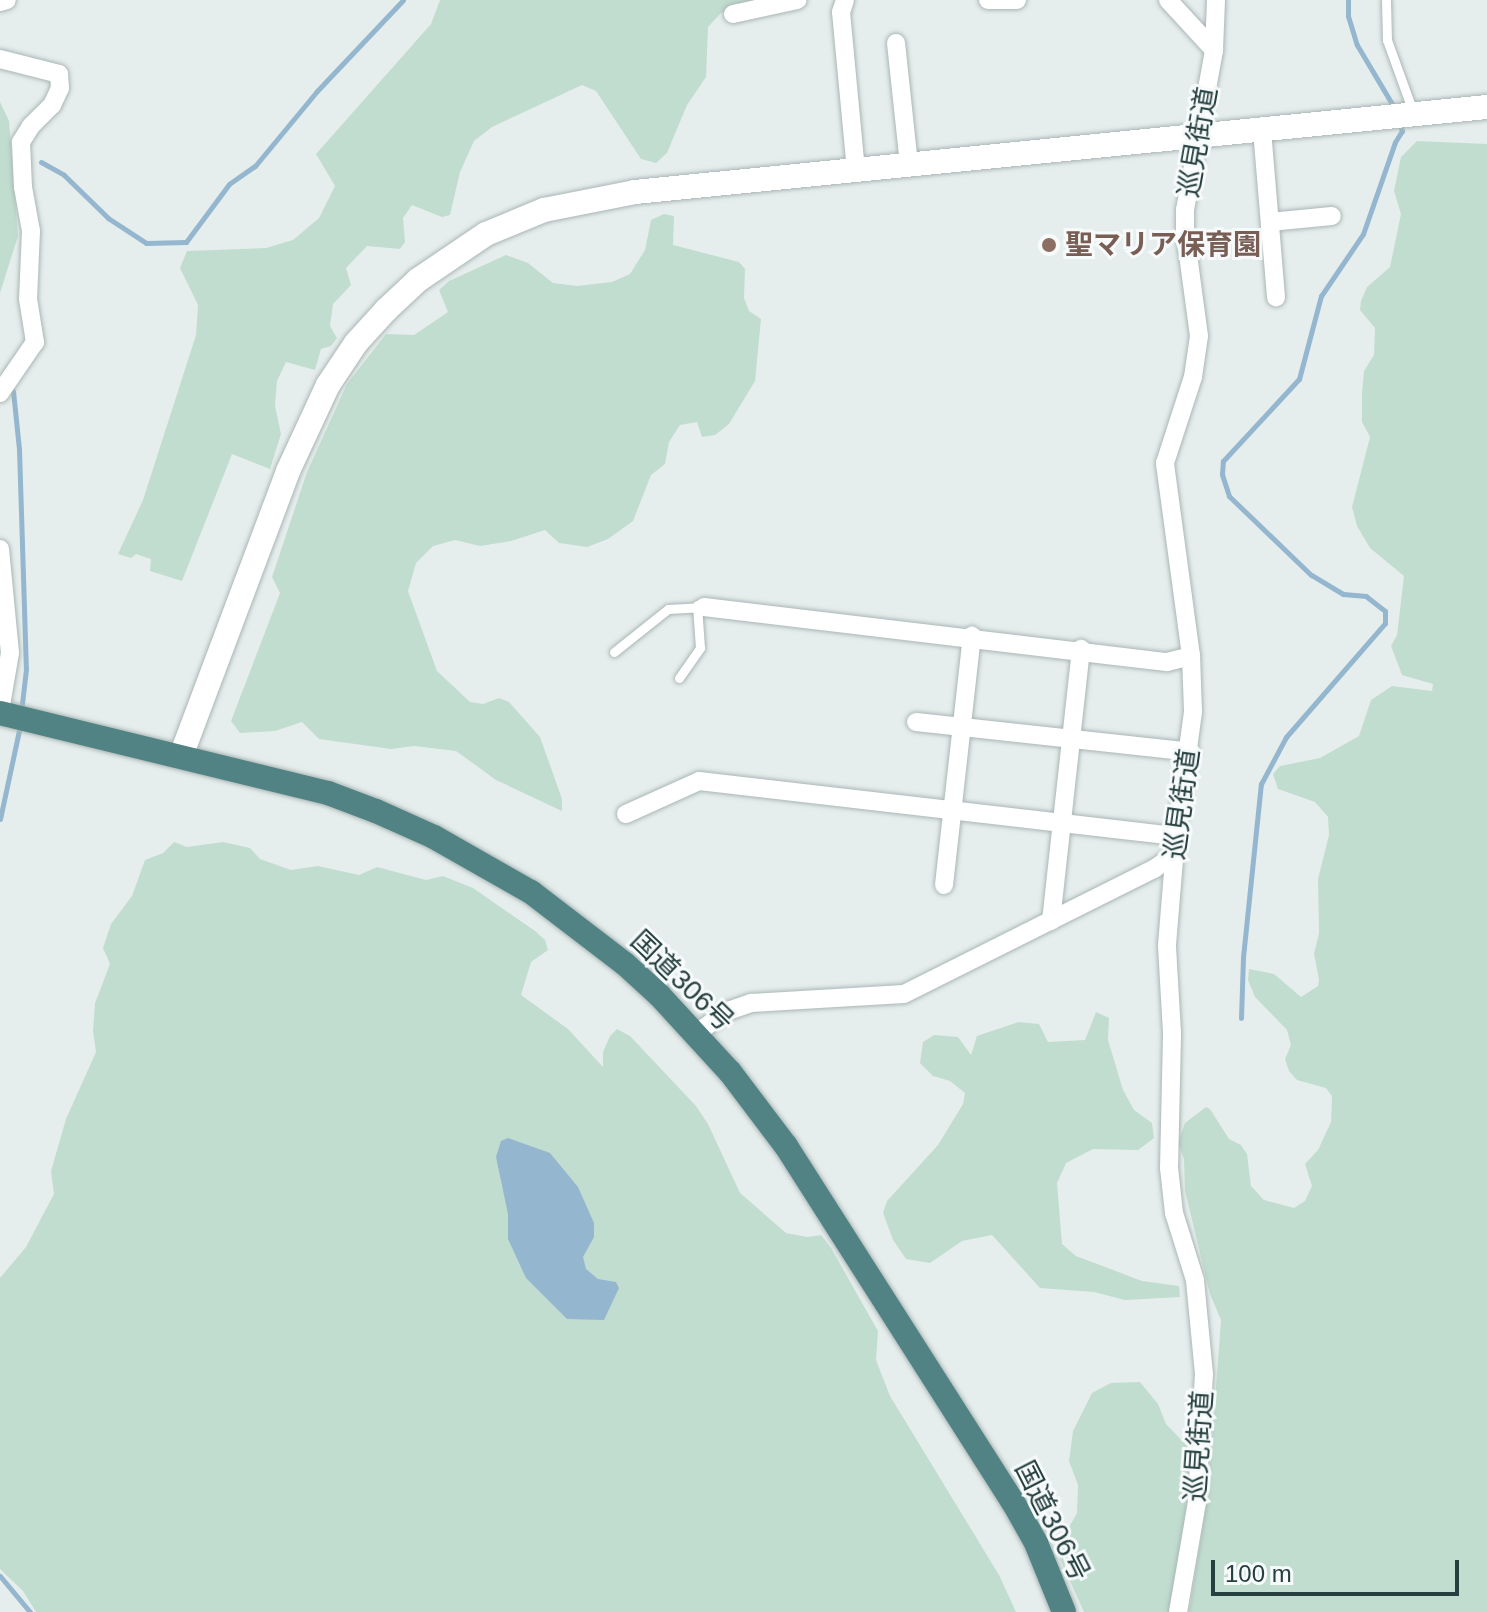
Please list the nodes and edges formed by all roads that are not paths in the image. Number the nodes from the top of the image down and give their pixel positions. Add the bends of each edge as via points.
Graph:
1 (7, 0) edge
2 (797, 0) edge
3 (845, 0) edge
4 (988, 0) edge
5 (1017, 0) edge
6 (1168, 0) edge
7 (1386, 0) edge
8 (0, 2) edge
9 (1211, 3) edge
10 (733, 14) dead end
11 (896, 43) dead end
12 (1214, 50) junction
13 (0, 59) edge
14 (1487, 107) edge
15 (1404, 116) junction
16 (1262, 130) junction
17 (1201, 135) junction
18 (909, 165) junction
19 (856, 170) junction
20 (1332, 216) dead end
21 (1270, 222) junction
22 (1276, 297) dead end
23 (0, 393) edge
24 (0, 549) edge
25 (700, 606) junction
26 (972, 636) junction
27 (1081, 649) junction
28 (614, 652) dead end
29 (1191, 656) junction
30 (679, 678) dead end
31 (0, 712) edge
32 (916, 722) dead end
33 (962, 726) junction
34 (1071, 738) junction
35 (1190, 752) junction
36 (181, 756) junction
37 (953, 810) junction
38 (626, 814) dead end
39 (1062, 822) junction
40 (1175, 845) junction
41 (944, 885) dead end
42 (1051, 921) junction
43 (696, 1034) junction
44 (1064, 1612) edge
45 (1178, 1612) edge

1 - 8 street
2 - 10 street
3 - 19 street via 841,12
4 - 5 street
6 - 12 street
7 - 15 lane via 1387,40
9 - 12 street, 巡見街道
11 - 18 street
12 - 17 street, 巡見街道
13 - 23 street via 59,74 60,88 21,142 35,342
14 - 15 street
15 - 16 street
16 - 17 street
16 - 21 street
17 - 18 street
17 - 29 street, 巡見街道 via 1185,210 1199,336 1193,377 1165,463
18 - 19 street
19 - 36 street via 635,192 544,210 486,234 418,280 356,343 328,385 288,471
20 - 21 street
21 - 22 street
24 - 31 street via 10,653
25 - 26 street
25 - 28 lane via 668,609
25 - 30 lane via 700,648
26 - 27 street
26 - 33 street
27 - 29 street via 1167,662
27 - 34 street
29 - 35 street, 巡見街道
31 - 36 highway, 国道306号
32 - 33 street
33 - 34 street
33 - 37 street
34 - 35 street
34 - 39 street
35 - 40 street, 巡見街道
36 - 43 highway, 国道306号 via 328,793 470,857 531,892 599,942
37 - 38 street via 699,781
37 - 39 street
37 - 41 street
39 - 40 street
39 - 42 street
40 - 42 street
40 - 45 street, 巡見街道 via 1167,945 1170,1189 1195,1280 1204,1374 1197,1502
42 - 43 street via 904,994 751,1003 725,1012
43 - 44 highway, 国道306号 via 786,1146 1013,1502

